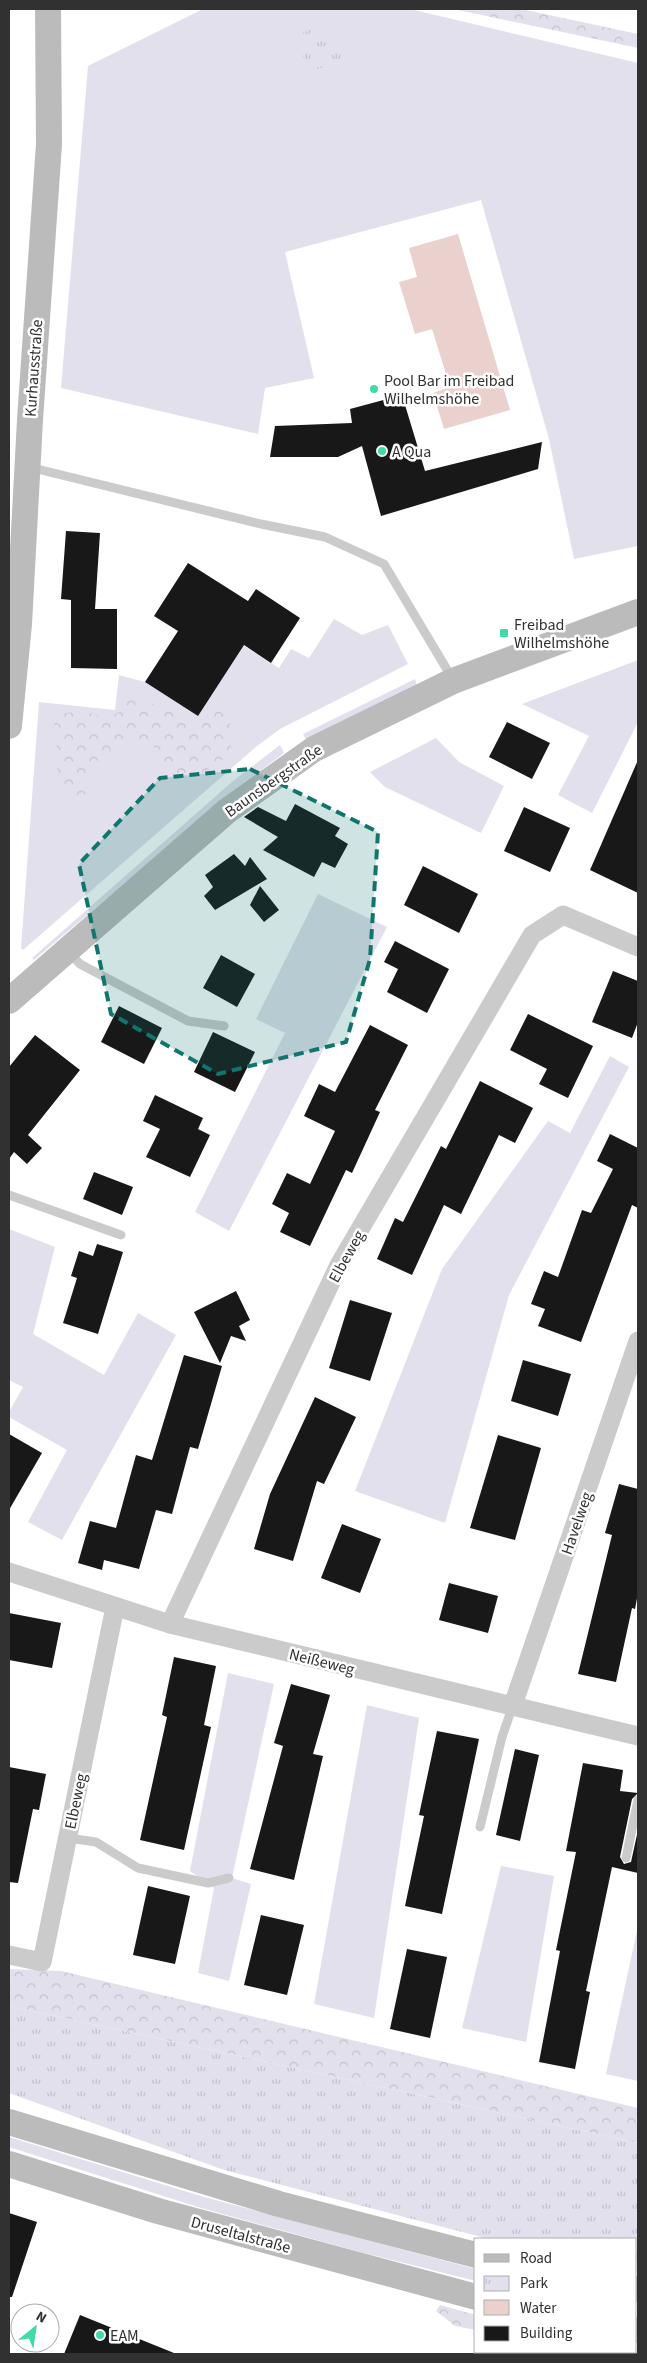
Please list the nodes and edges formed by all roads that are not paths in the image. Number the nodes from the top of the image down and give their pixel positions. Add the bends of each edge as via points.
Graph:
1 (48, 9) edge
2 (27, 467) junction
3 (638, 612) edge
4 (453, 681) junction
5 (9, 726) edge
6 (638, 947) edge
7 (67, 950) junction
8 (9, 1001) edge
9 (224, 1026) dead end
10 (9, 1195) edge
11 (121, 1235) dead end
12 (638, 1341) edge
13 (9, 1572) edge
14 (115, 1607) junction
15 (170, 1624) junction
16 (514, 1705) junction
17 (638, 1736) edge
18 (638, 1800) edge
19 (480, 1827) dead end
20 (68, 1838) junction
21 (626, 1858) dead end
22 (229, 1878) dead end
23 (9, 1955) edge
24 (9, 2122) edge
25 (9, 2164) edge
26 (474, 2254) edge
27 (474, 2296) edge

1 - 2 main road, Kurhausstraße via 49,144
2 - 4 lane via 325,537 384,564
2 - 5 main road, Kurhausstraße via 19,624
3 - 4 main road, Baunsbergstraße
4 - 7 main road, Baunsbergstraße via 314,749 291,764 227,811
6 - 15 street, Elbeweg via 563,915 532,935 339,1265
7 - 8 main road, Baunsbergstraße
7 - 9 lane via 80,964 188,1021
10 - 11 lane
12 - 16 street, Havelweg
13 - 14 street, Neißeweg
14 - 15 street, Neißeweg
14 - 20 street, Elbeweg
15 - 16 street, Neißeweg
16 - 17 street, Neißeweg
16 - 19 lane via 502,1737
18 - 21 lane
20 - 22 lane via 96,1842 138,1868 208,1883
20 - 23 street, Elbeweg via 42,1962
24 - 26 main road via 279,2204
25 - 27 main road, Druseltalstraße via 158,2211

